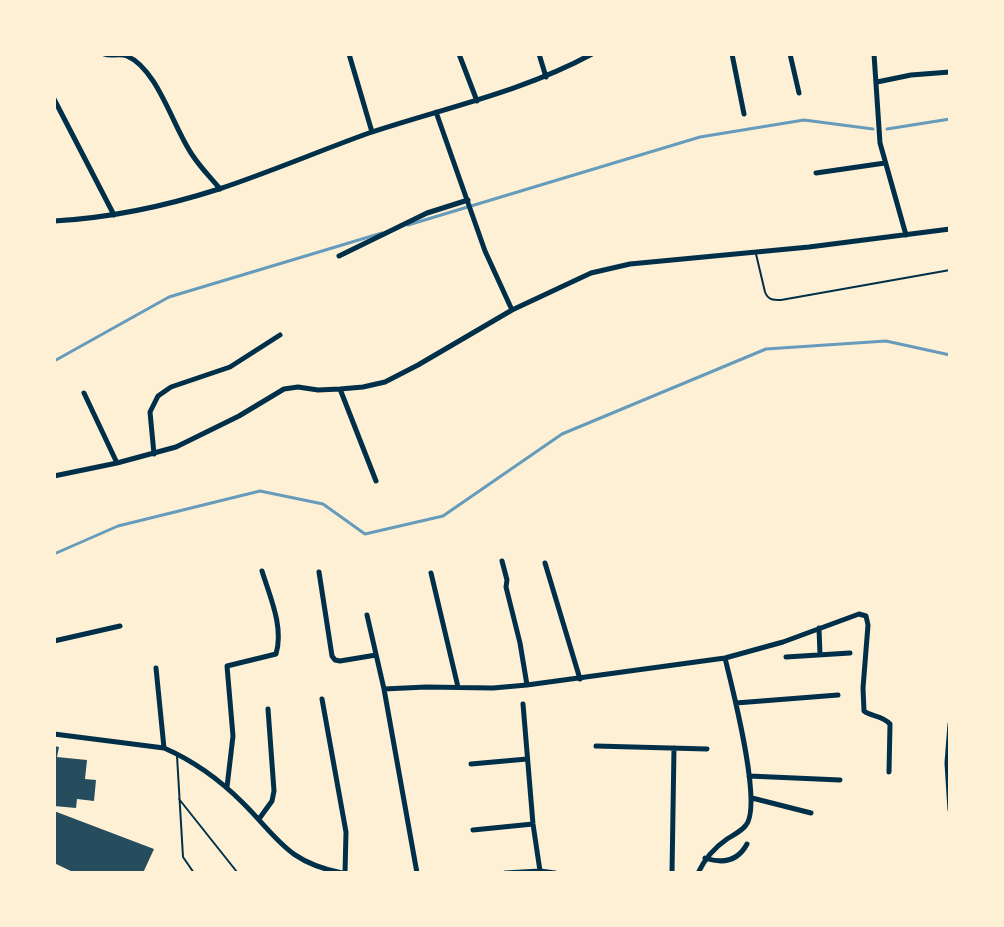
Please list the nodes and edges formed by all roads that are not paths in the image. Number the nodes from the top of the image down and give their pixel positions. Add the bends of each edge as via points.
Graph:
1 (104, 54) edge
2 (349, 54) edge
3 (459, 54) edge
4 (539, 54) edge
5 (592, 54) edge
6 (732, 54) edge
7 (790, 54) edge
8 (874, 54) edge
9 (120, 55) edge
10 (950, 72) edge
11 (546, 76) junction
12 (877, 82) junction
13 (799, 93) dead end
14 (54, 99) edge
15 (477, 101) junction
16 (436, 112) junction
17 (744, 114) dead end
18 (372, 132) junction
19 (885, 163) junction
20 (816, 173) dead end
21 (220, 189) junction
22 (468, 200) junction
23 (114, 215) junction
24 (54, 221) edge
25 (950, 229) edge
26 (906, 236) junction
27 (756, 253) junction
28 (339, 256) dead end
29 (950, 270) edge
30 (512, 310) junction
31 (280, 335) dead end
32 (340, 389) junction
33 (84, 393) dead end
34 (154, 454) junction
35 (117, 463) junction
36 (54, 476) edge
37 (376, 481) dead end
38 (502, 561) dead end
39 (545, 563) dead end
40 (262, 571) dead end
41 (319, 572) dead end
42 (431, 573) dead end
43 (367, 615) dead end
44 (120, 626) dead end
45 (819, 628) junction
46 (54, 641) edge
47 (850, 653) dead end
48 (376, 655) junction
49 (820, 655) junction
50 (786, 657) dead end
51 (725, 658) junction
52 (156, 668) dead end
53 (580, 679) junction
54 (527, 685) junction
55 (458, 687) junction
56 (384, 689) junction
57 (838, 695) dead end
58 (322, 699) dead end
59 (736, 703) junction
60 (523, 704) dead end
61 (268, 709) dead end
62 (950, 724) edge
63 (54, 734) edge
64 (596, 746) dead end
65 (164, 748) junction
66 (674, 748) junction
67 (706, 749) dead end
68 (177, 754) junction
69 (527, 759) junction
70 (949, 761) edge
71 (471, 764) dead end
72 (889, 772) dead end
73 (749, 776) junction
74 (840, 780) dead end
75 (227, 787) junction
76 (178, 798) junction
77 (752, 798) junction
78 (950, 810) edge
79 (811, 813) dead end
80 (259, 819) junction
81 (533, 824) junction
82 (474, 830) dead end
83 (747, 844) dead end
84 (705, 858) junction
85 (540, 871) junction
86 (237, 872) edge
87 (529, 872) edge
88 (194, 873) edge
89 (343, 873) edge
90 (417, 873) edge
91 (505, 873) edge
92 (555, 873) edge
93 (672, 873) edge
94 (698, 873) edge

1 - 9 street
2 - 18 street
3 - 15 street
4 - 11 street
5 - 11 street
6 - 17 street
7 - 13 street
8 - 12 street
9 - 21 street via 142,68 192,155
10 - 12 street
11 - 15 street
12 - 19 street via 880,143
14 - 23 street
15 - 16 street
16 - 18 street
16 - 22 street
18 - 21 street
19 - 20 street
19 - 26 street
21 - 23 street
22 - 28 street via 428,213
22 - 30 street via 485,251
23 - 24 street
25 - 26 street
26 - 27 street
27 - 29 lane via 765,292 772,300
27 - 30 street via 610,267
30 - 32 street via 385,382
31 - 34 street via 230,367 171,387 158,396 150,412
32 - 34 street via 284,389 239,416
32 - 37 street
33 - 35 street
34 - 35 street
35 - 36 street
38 - 54 street
39 - 53 street
40 - 75 street via 278,627 279,645 276,654 227,666 233,736
41 - 48 street via 332,656 340,661
42 - 55 street
43 - 48 street
44 - 46 street
45 - 49 street
45 - 51 street
45 - 72 street via 859,614 866,616 864,711 885,718 890,724
47 - 49 street
48 - 56 street
49 - 50 street
51 - 53 street
51 - 59 street
52 - 65 street
53 - 54 street
54 - 55 street
55 - 56 street
56 - 90 street
57 - 59 street
58 - 89 street via 346,832
59 - 73 street
60 - 69 street
61 - 80 street via 274,791
62 - 70 street
63 - 65 street
64 - 66 street
65 - 68 street
66 - 67 street
66 - 93 street
68 - 75 street
68 - 76 lane
69 - 71 street
69 - 81 street
70 - 78 street
73 - 74 street
73 - 77 street
75 - 80 street
76 - 86 lane
76 - 88 lane via 183,857
77 - 79 street
77 - 84 street via 746,826
80 - 89 street via 285,849 314,866
81 - 82 street
81 - 85 street
83 - 84 street via 733,860
84 - 94 street
85 - 87 street
85 - 92 street
87 - 91 street

